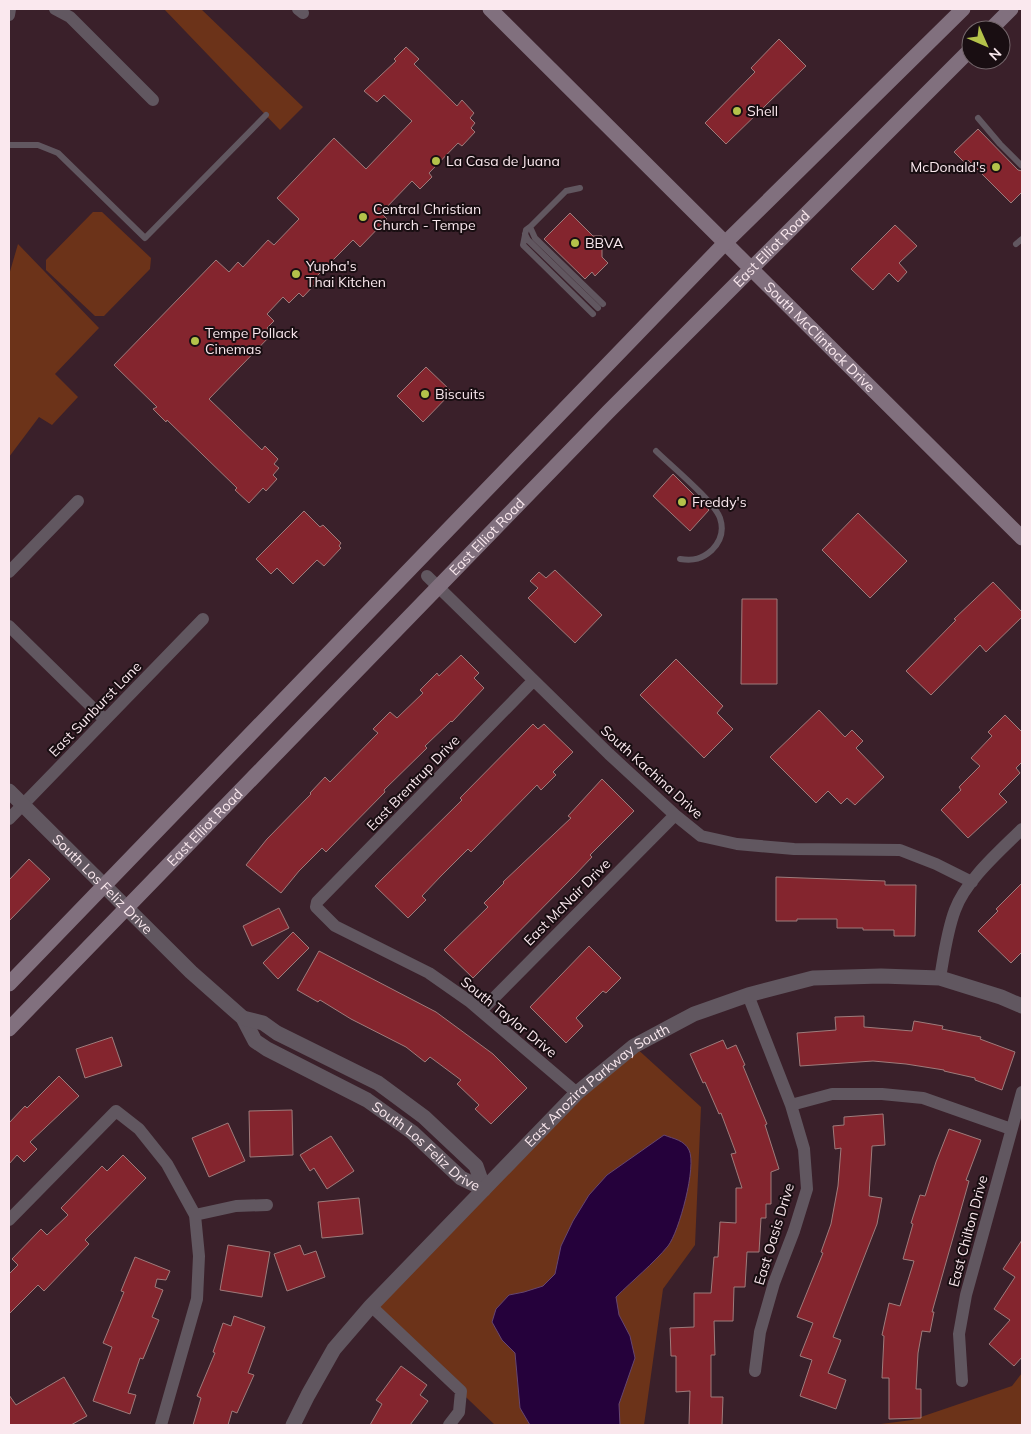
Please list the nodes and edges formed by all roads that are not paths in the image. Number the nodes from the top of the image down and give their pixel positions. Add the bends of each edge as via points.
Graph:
1 (10, 9) edge
2 (55, 9) edge
3 (490, 9) edge
4 (963, 9) edge
5 (1011, 9) edge
6 (9, 15) edge
7 (1000, 20) edge
8 (961, 59) edge
9 (153, 100) dead end
10 (266, 115) dead end
11 (978, 118) dead end
12 (9, 144) edge
13 (1022, 166) edge
14 (580, 188) dead end
15 (530, 227) junction
16 (525, 234) junction
17 (1022, 239) edge
18 (725, 243) junction
19 (1016, 244) dead end
20 (750, 268) junction
21 (593, 314) dead end
22 (656, 451) dead end
23 (78, 501) dead end
24 (1022, 538) edge
25 (680, 559) dead end
26 (9, 572) edge
27 (433, 582) junction
28 (203, 619) dead end
29 (9, 626) edge
30 (533, 680) junction
31 (104, 720) junction
32 (9, 791) edge
33 (24, 806) junction
34 (674, 815) junction
35 (9, 820) edge
36 (1022, 829) edge
37 (972, 882) junction
38 (105, 885) junction
39 (316, 907) joint
40 (126, 908) junction
41 (940, 978) junction
42 (9, 984) edge
43 (748, 995) junction
44 (1022, 1006) edge
45 (482, 1010) junction
46 (9, 1029) edge
47 (1022, 1092) edge
48 (577, 1094) junction
49 (791, 1105) junction
50 (1011, 1128) junction
51 (484, 1189) junction
52 (267, 1205) dead end
53 (195, 1215) junction
54 (9, 1220) edge
55 (371, 1306) junction
56 (755, 1371) dead end
57 (962, 1381) dead end
58 (161, 1425) edge
59 (293, 1425) edge
60 (449, 1425) edge

1 - 6 street
2 - 9 street via 70,17
3 - 18 main road, South McClintock Drive
4 - 18 main road
5 - 7 main road
8 - 20 main road, East Elliot Road
10 - 12 lane via 145,238 58,153 38,145
11 - 13 lane
14 - 15 lane via 566,191
15 - 16 lane
15 - 16 lane via 535,238 601,306
16 - 21 lane via 523,246
17 - 19 lane
18 - 20 main road, South McClintock Drive
18 - 38 main road
20 - 24 main road, South McClintock Drive
20 - 27 main road, East Elliot Road
22 - 25 lane via 713,506 720,518 722,533 715,547 693,561
23 - 26 street
27 - 30 street, South Kachina Drive
27 - 40 main road, East Elliot Road
28 - 31 street, East Sunburst Lane
29 - 31 street
30 - 34 street, South Kachina Drive
30 - 39 street, East Brentrup Drive via 317,902
31 - 33 street, East Sunburst Lane
32 - 33 street, South Los Feliz Drive
33 - 35 street, East Sunburst Lane
33 - 38 street, South Los Feliz Drive
34 - 37 street, South Kachina Drive via 701,836 737,844 794,849 900,850
34 - 45 street, East McNair Drive
36 - 37 street
37 - 41 street via 955,908
38 - 40 street, South Los Feliz Drive
38 - 42 main road
39 - 45 street, South Taylor Drive via 335,926 429,973
40 - 46 main road, East Elliot Road
40 - 51 street, South Los Feliz Drive via 243,1018 263,1023 378,1083 424,1117 476,1166
41 - 43 street, East Anozira Parkway South via 813,978
41 - 44 street, East Anozira Parkway South
43 - 48 street, East Anozira Parkway South via 694,1014 634,1046
43 - 49 street, East Oasis Drive
45 - 48 street, South Taylor Drive
47 - 50 street, East Chilton Drive
48 - 51 street, East Anozira Parkway South
49 - 50 street via 832,1094 923,1098
49 - 56 street, East Oasis Drive via 804,1149 807,1188 760,1332
50 - 57 street, East Chilton Drive via 966,1295 959,1334
51 - 55 street, East Anozira Parkway South
52 - 53 street via 236,1206
53 - 54 street via 167,1164 139,1129 116,1111
53 - 58 street via 199,1256 197,1299
55 - 59 street, East Anozira Parkway South via 334,1349
55 - 60 street via 461,1391 459,1412

